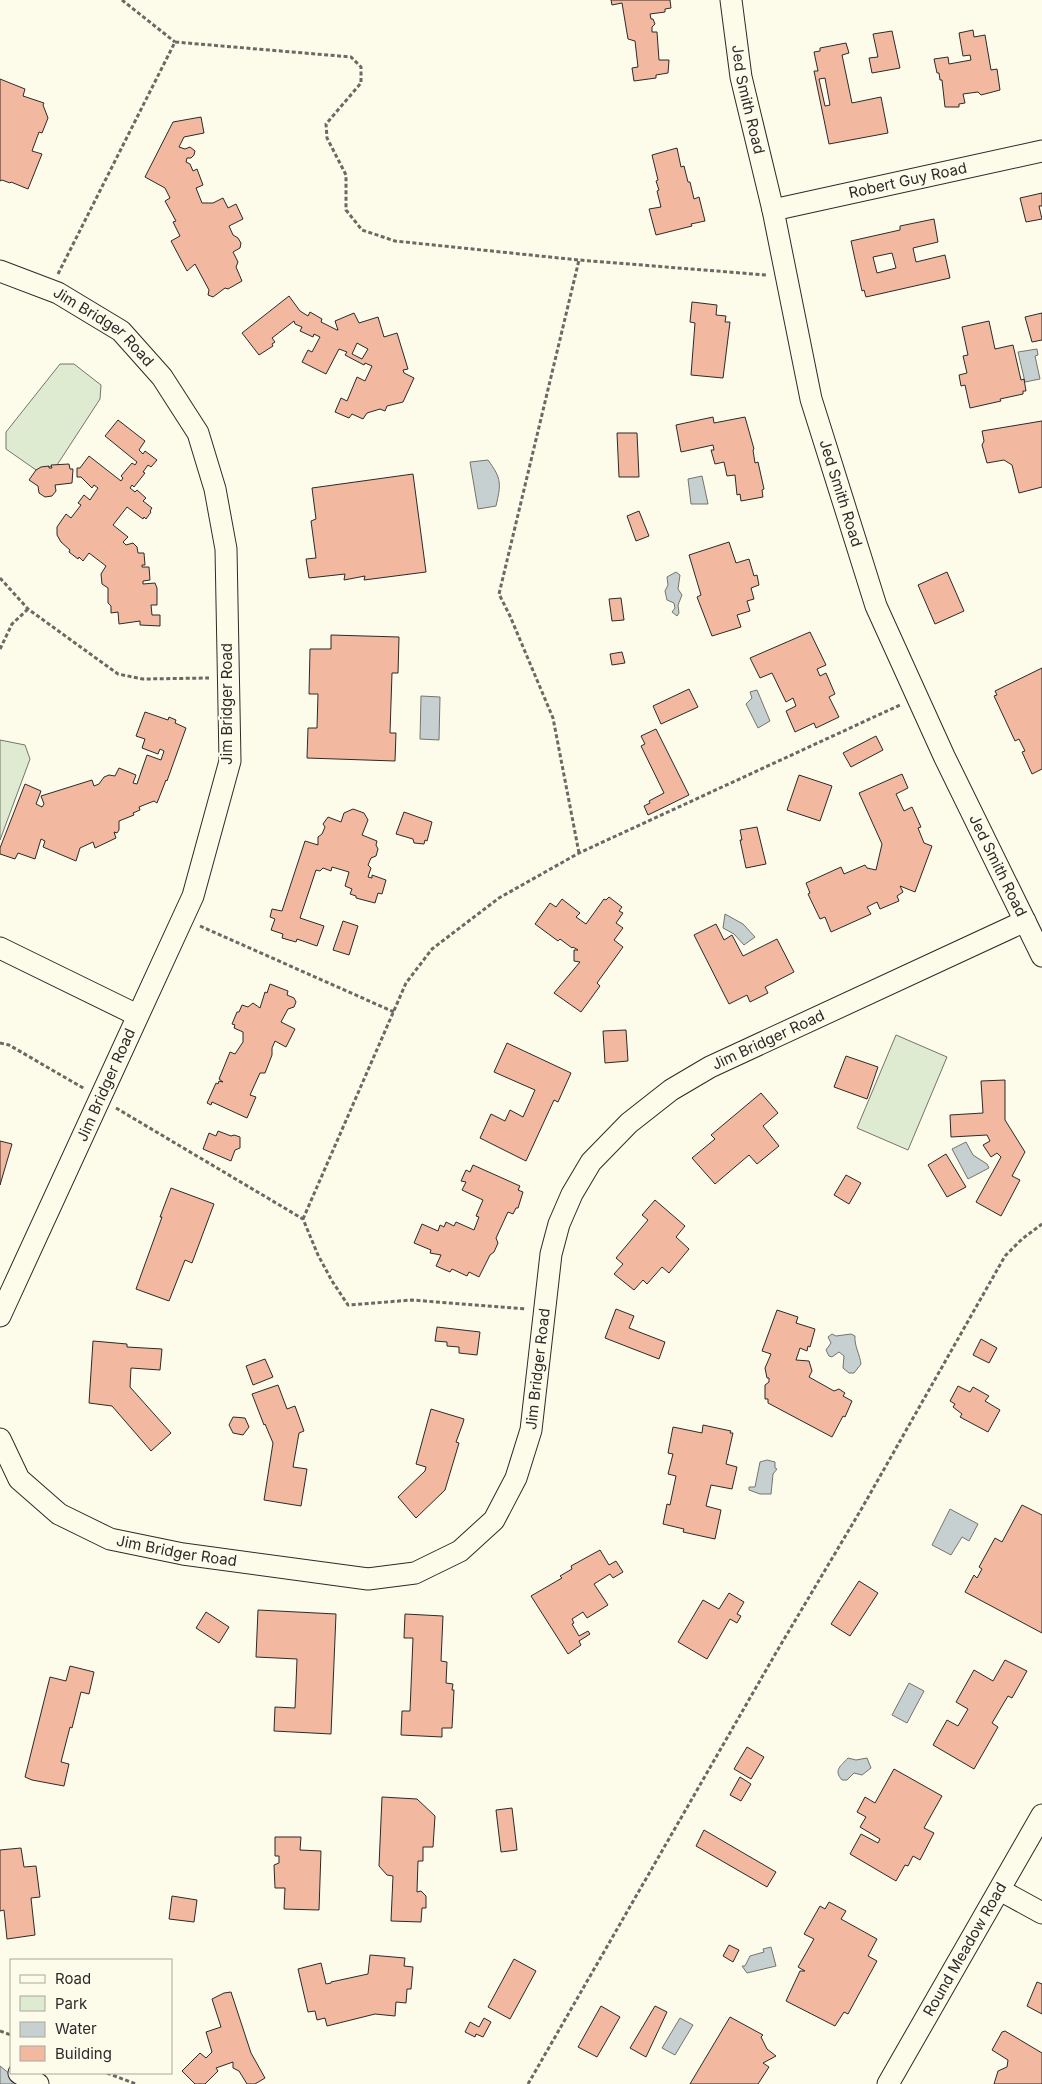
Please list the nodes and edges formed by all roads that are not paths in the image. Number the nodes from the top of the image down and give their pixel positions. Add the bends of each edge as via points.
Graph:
1 (731, 0) edge
2 (1042, 151) edge
3 (773, 210) junction
4 (0, 271) edge
5 (1025, 921) junction
6 (0, 948) edge
7 (1042, 956) edge
8 (137, 1015) junction
9 (0, 1316) edge
10 (0, 1439) edge
11 (1042, 1815) edge
12 (1000, 1890) junction
13 (1042, 1913) edge
14 (21, 2074) edge
15 (38, 2084) edge
16 (888, 2084) edge

1 - 3 street, Jed Smith Road via 741,77
2 - 3 street, Robert Guy Road
3 - 5 street, Jed Smith Road via 811,399 876,606 944,756
4 - 8 street, Jim Bridger Road via 50,290 121,331 162,377 198,432 215,489 226,549 230,761 193,896
5 - 7 street, Jed Smith Road
5 - 10 street, Jim Bridger Road via 710,1066 629,1123 591,1162 562,1216 551,1254 531,1430 516,1478 494,1520 460,1551 414,1572 368,1579 183,1554 110,1539 59,1514 19,1479
6 - 8 street
8 - 9 street, Jim Bridger Road
11 - 12 street, Round Meadow Road
12 - 13 street
12 - 16 street, Round Meadow Road
14 - 15 street

